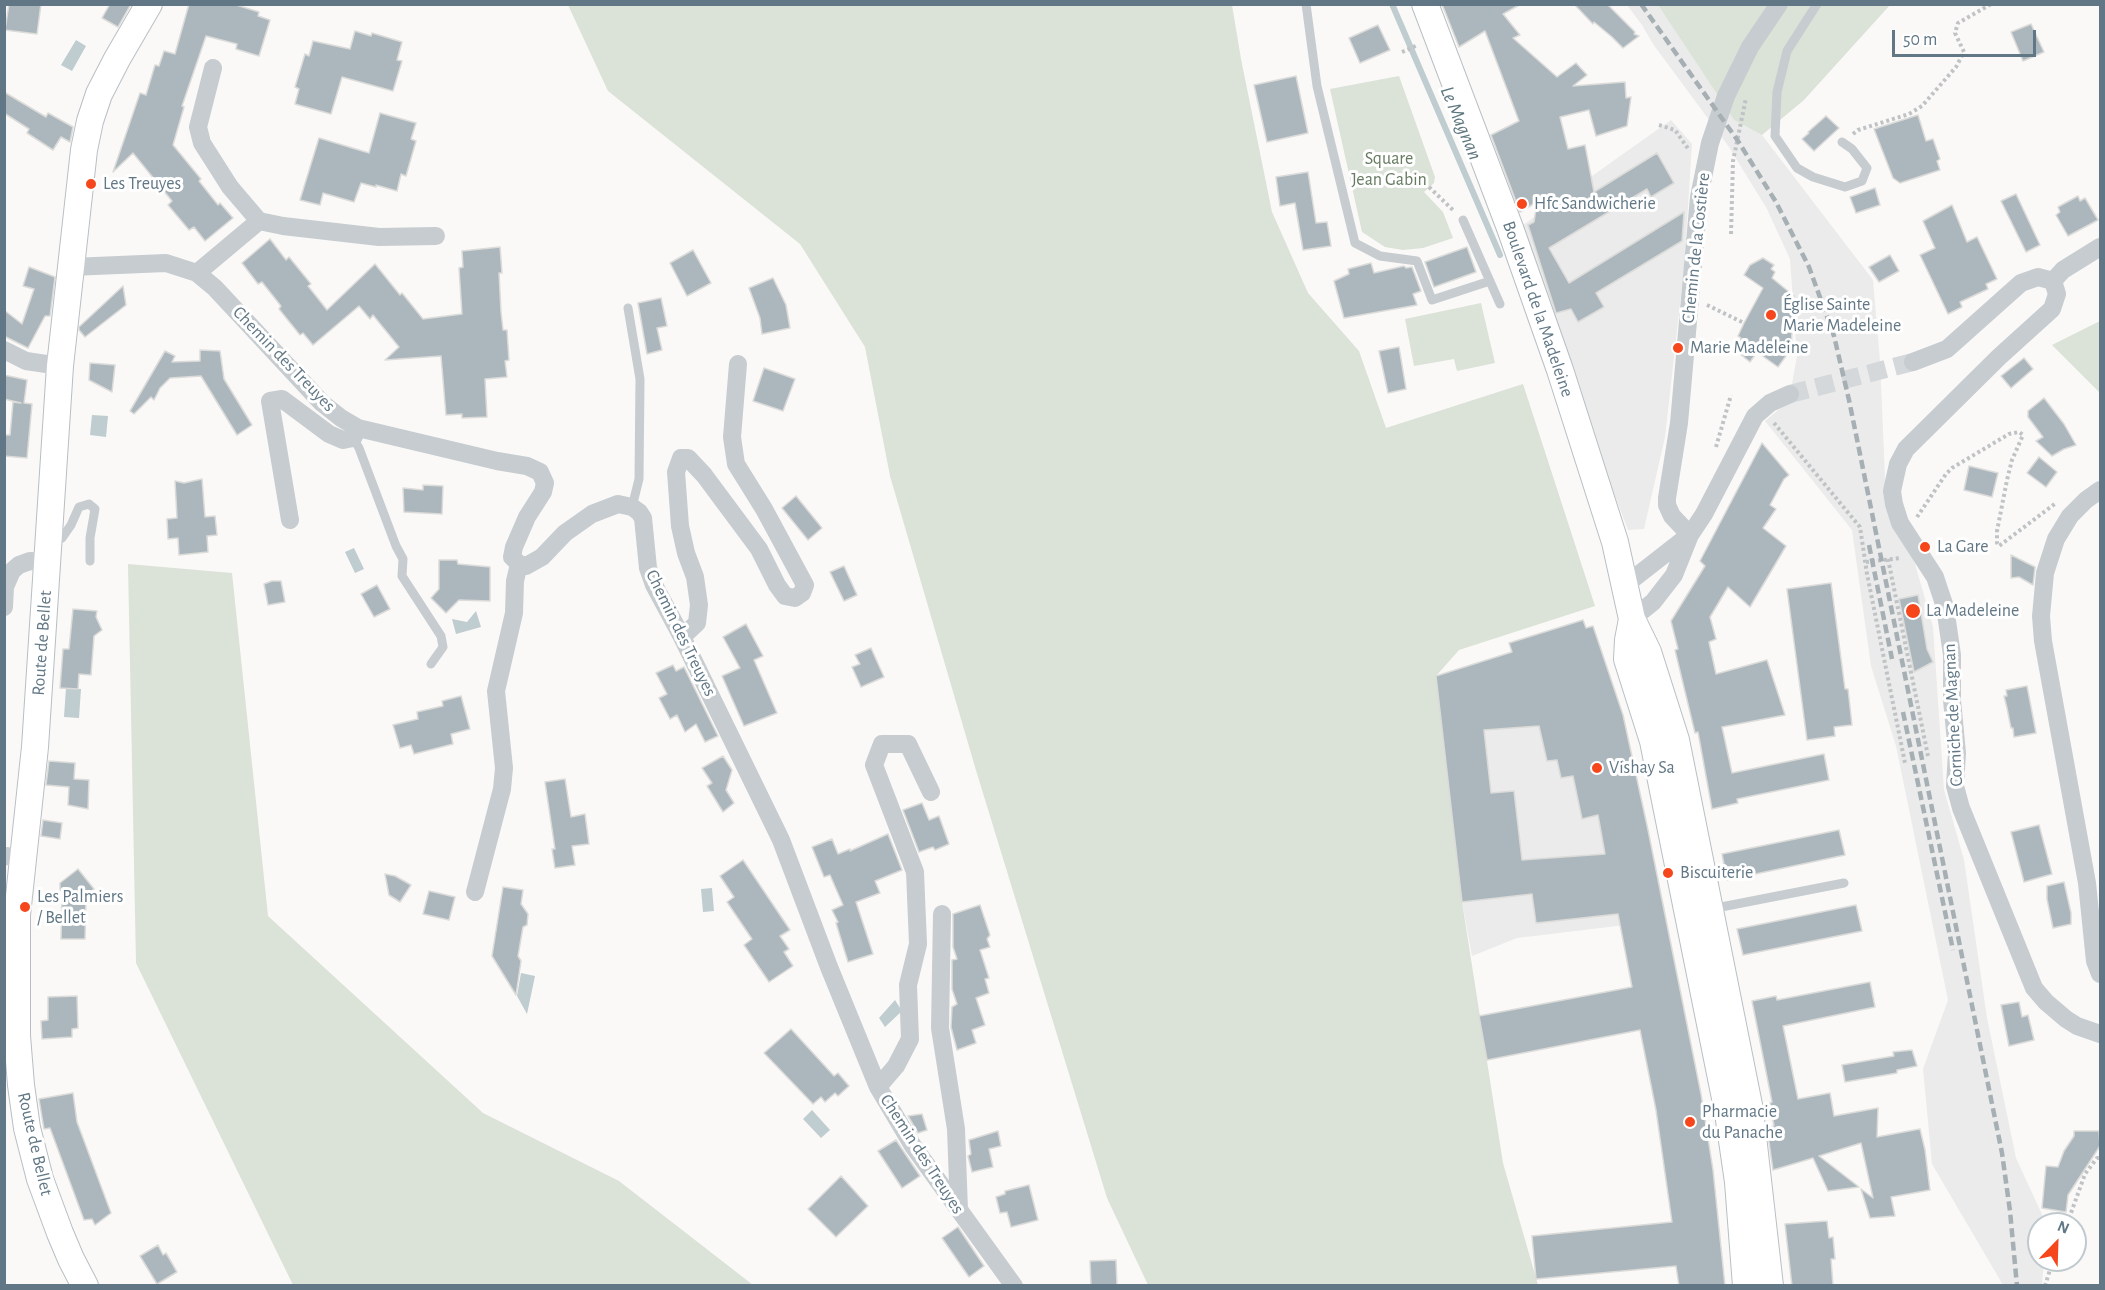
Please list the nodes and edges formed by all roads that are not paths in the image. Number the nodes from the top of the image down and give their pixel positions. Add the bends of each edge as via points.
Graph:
1 (149, 4) edge
2 (1306, 4) edge
3 (1425, 4) edge
4 (1779, 4) edge
5 (1817, 4) edge
6 (213, 68) dead end
7 (1842, 142) road end
8 (1463, 220) road end
9 (259, 221) junction
10 (436, 236) dead end
11 (2100, 247) edge
12 (71, 267) junction
13 (197, 273) junction
14 (1490, 281) junction
15 (2053, 281) junction
16 (1500, 304) dead end
17 (628, 308) dead end
18 (4, 350) edge
19 (1913, 362) tunnel mouth
20 (738, 364) dead end
21 (60, 366) junction
22 (1790, 394) tunnel mouth
23 (356, 433) junction
24 (2100, 490) edge
25 (632, 507) junction
26 (290, 520) dead end
27 (1690, 535) junction
28 (49, 553) junction
29 (90, 561) dead end
30 (519, 564) junction
31 (1624, 586) junction
32 (4, 607) edge
33 (1632, 619) junction
34 (682, 637) junction
35 (431, 664) dead end
36 (931, 792) dead end
37 (14, 857) edge
38 (1844, 882) dead end
39 (475, 892) dead end
40 (1699, 912) junction
41 (942, 914) dead end
42 (2100, 974) edge
43 (10, 1030) edge
44 (2100, 1034) edge
45 (878, 1087) junction
46 (959, 1210) junction
47 (85, 1286) edge
48 (1014, 1286) edge
49 (1746, 1286) edge
50 (1770, 1286) edge

1 - 12 street, Route de Bellet via 117,58 90,121
2 - 14 lane via 1317,86 1355,243 1380,256 1417,261 1432,300
3 - 31 street, Boulevard de la Madeleine via 1560,370 1612,533
4 - 27 street, Chemin de la Costière via 1750,47 1726,96 1710,143 1699,197 1679,423 1667,498 1672,516
5 - 7 lane via 1787,51 1777,92 1775,136 1797,168 1845,187 1862,181 1867,168
6 - 9 street via 198,128 202,143 230,188
8 - 14 lane
9 - 10 street via 379,237
9 - 13 street
11 - 15 street via 2063,270
12 - 13 street, Chemin des Treuyes via 166,263
12 - 21 street, Route de Bellet
13 - 23 street, Chemin des Treuyes
14 - 16 lane
15 - 19 street via 2038,277 2020,283 1947,349
15 - 44 street, Corniche de Magnan via 2057,294 2052,309 1918,436 1902,456 1892,491 1896,513 1935,577 1945,607 1952,655 1955,786 1961,808 2034,988 2066,1019
17 - 25 lane via 640,379 639,479
18 - 21 street via 26,361
20 - 34 street via 732,437 736,464 805,585 795,598 785,596 759,549 704,475 688,459 681,458 676,472 680,526 699,604 697,623
21 - 28 street, Route de Bellet
22 - 27 street via 1755,416
23 - 26 street via 343,440 282,399 270,401
23 - 30 street, Chemin des Treuyes via 527,466 540,472 545,483 543,492 513,547 512,557
23 - 35 lane via 403,559 402,576 441,636 442,647
24 - 42 street via 2061,529 2045,573 2041,616
25 - 30 street via 618,504 592,514 565,533 542,557 526,566
25 - 34 street, Chemin des Treuyes via 644,518 648,568 654,585
27 - 31 street
27 - 33 street via 1664,590
28 - 29 lane via 71,525 79,507 89,504 95,509
28 - 32 street via 12,571 5,586
28 - 37 street, Route de Bellet via 34,747
30 - 39 street via 514,613 496,691 504,768 502,789
31 - 33 street, Boulevard de la Madeleine
33 - 40 street, Boulevard de la Madeleine via 1648,652 1676,740
34 - 45 street, Chemin des Treuyes via 781,840
36 - 45 street via 908,744 882,744 874,765 915,872 918,944 908,985 910,1038 896,1066
37 - 43 street, Route de Bellet via 16,915
38 - 40 lane
40 - 49 street, Boulevard de la Madeleine via 1738,1182
40 - 50 street, Boulevard de la Madeleine via 1750,1110
41 - 46 street via 940,1028 956,1130
43 - 47 street, Route de Bellet via 38,1169 70,1259
45 - 46 street, Chemin des Treuyes via 913,1146
46 - 48 street, Chemin des Treuyes

